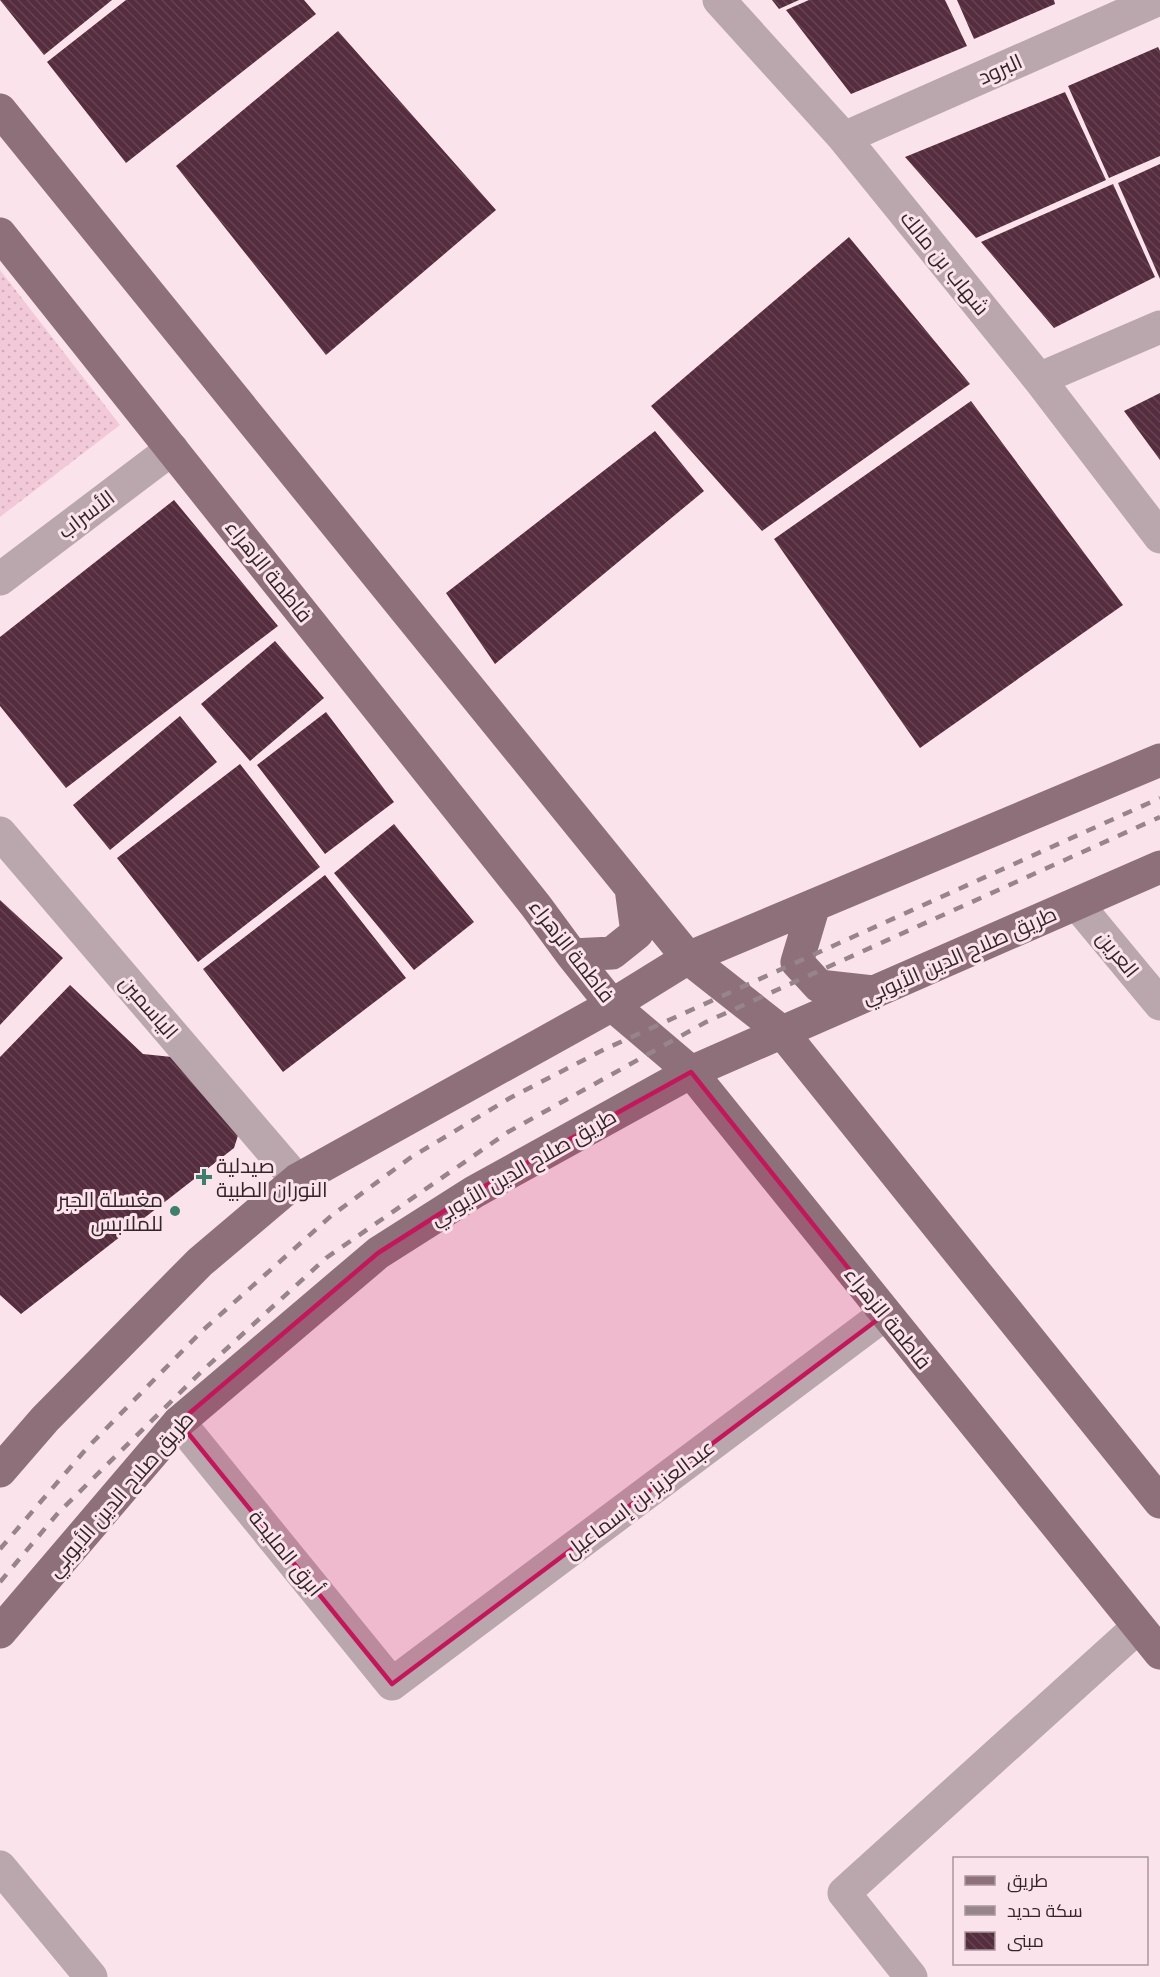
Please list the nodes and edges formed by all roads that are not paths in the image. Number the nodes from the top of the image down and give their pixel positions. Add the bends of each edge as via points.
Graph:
1 (719, 0) edge
2 (1157, 0) edge
3 (0, 110) edge
4 (844, 138) junction
5 (0, 234) edge
6 (1160, 327) edge
7 (1039, 379) junction
8 (172, 449) junction
9 (1160, 537) edge
10 (0, 579) edge
11 (1160, 760) edge
12 (0, 833) edge
13 (1160, 867) edge
14 (631, 887) junction
15 (1077, 903) junction
16 (814, 905) junction
17 (572, 955) junction
18 (688, 958) junction
19 (874, 992) junction
20 (1160, 1004) edge
21 (612, 1005) junction
22 (782, 1032) junction
23 (691, 1072) junction
24 (297, 1180) junction
25 (885, 1314) junction
26 (179, 1422) junction
27 (0, 1471) edge
28 (1160, 1502) edge
29 (1138, 1627) junction
30 (0, 1632) edge
31 (1160, 1653) edge
32 (392, 1684) joint
33 (0, 1867) edge
34 (92, 1977) edge
35 (911, 1977) edge

1 - 4 street, شهاب بن مالك
2 - 4 street, البرود
3 - 14 main road
4 - 7 street, شهاب بن مالك
5 - 8 main road, فاطمة الزهراء
6 - 7 street
7 - 9 street, شهاب بن مالك
8 - 10 street, الأسراب
8 - 17 main road, فاطمة الزهراء
11 - 16 main road
12 - 24 street, الياسمين
13 - 15 main road, طريق صلاح الدين الأيوبي
14 - 17 main road via 637,933 612,953
14 - 18 main road
15 - 19 main road, طريق صلاح الدين الأيوبي
15 - 20 street, العرين
16 - 18 main road
16 - 19 main road via 797,962 819,986
17 - 21 main road, فاطمة الزهراء
18 - 21 main road
18 - 22 main road
19 - 22 main road, طريق صلاح الدين الأيوبي
21 - 23 main road, فاطمة الزهراء
21 - 24 main road
22 - 23 main road, طريق صلاح الدين الأيوبي
22 - 28 main road
23 - 25 main road, فاطمة الزهراء
23 - 26 main road, طريق صلاح الدين الأيوبي via 474,1192 378,1253
24 - 27 main road via 200,1262 45,1419
25 - 29 main road, فاطمة الزهراء
25 - 32 street, عبدالعزيز بن إسماعيل
26 - 30 main road, طريق صلاح الدين الأيوبي
26 - 32 street, أبرق المليحة
29 - 31 main road, فاطمة الزهراء
29 - 35 street via 844,1893
33 - 34 street

